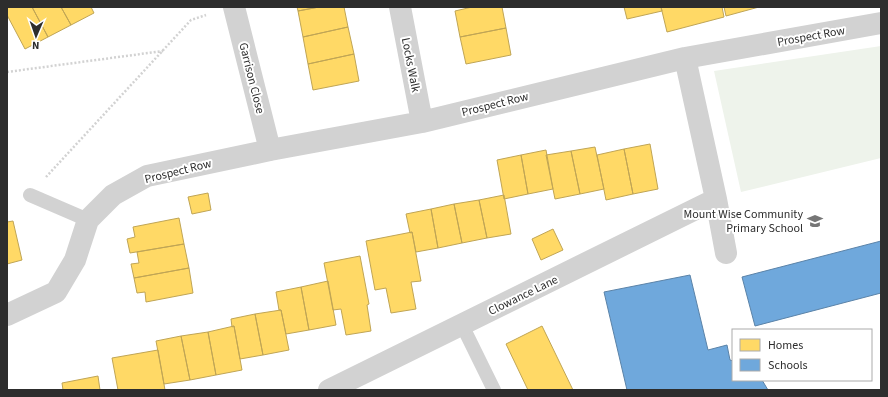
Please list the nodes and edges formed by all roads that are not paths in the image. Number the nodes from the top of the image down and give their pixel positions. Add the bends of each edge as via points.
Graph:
1 (234, 7) edge
2 (400, 7) edge
3 (881, 23) edge
4 (685, 58) junction
5 (422, 122) junction
6 (270, 150) junction
7 (30, 194) road end
8 (716, 199) junction
9 (88, 220) junction
10 (726, 253) dead end
11 (7, 315) edge
12 (462, 325) junction
13 (329, 390) edge
14 (494, 390) edge

1 - 6 street, Garrison Close
2 - 5 street, Locks Walk
3 - 4 street, Prospect Row
4 - 5 street, Prospect Row
4 - 8 street
5 - 6 street, Prospect Row
6 - 9 street, Prospect Row via 147,176 113,195
7 - 9 lane
8 - 10 street
8 - 12 street, Clowance Lane
9 - 11 street via 75,260 56,292
12 - 13 street, Clowance Lane
12 - 14 lane

